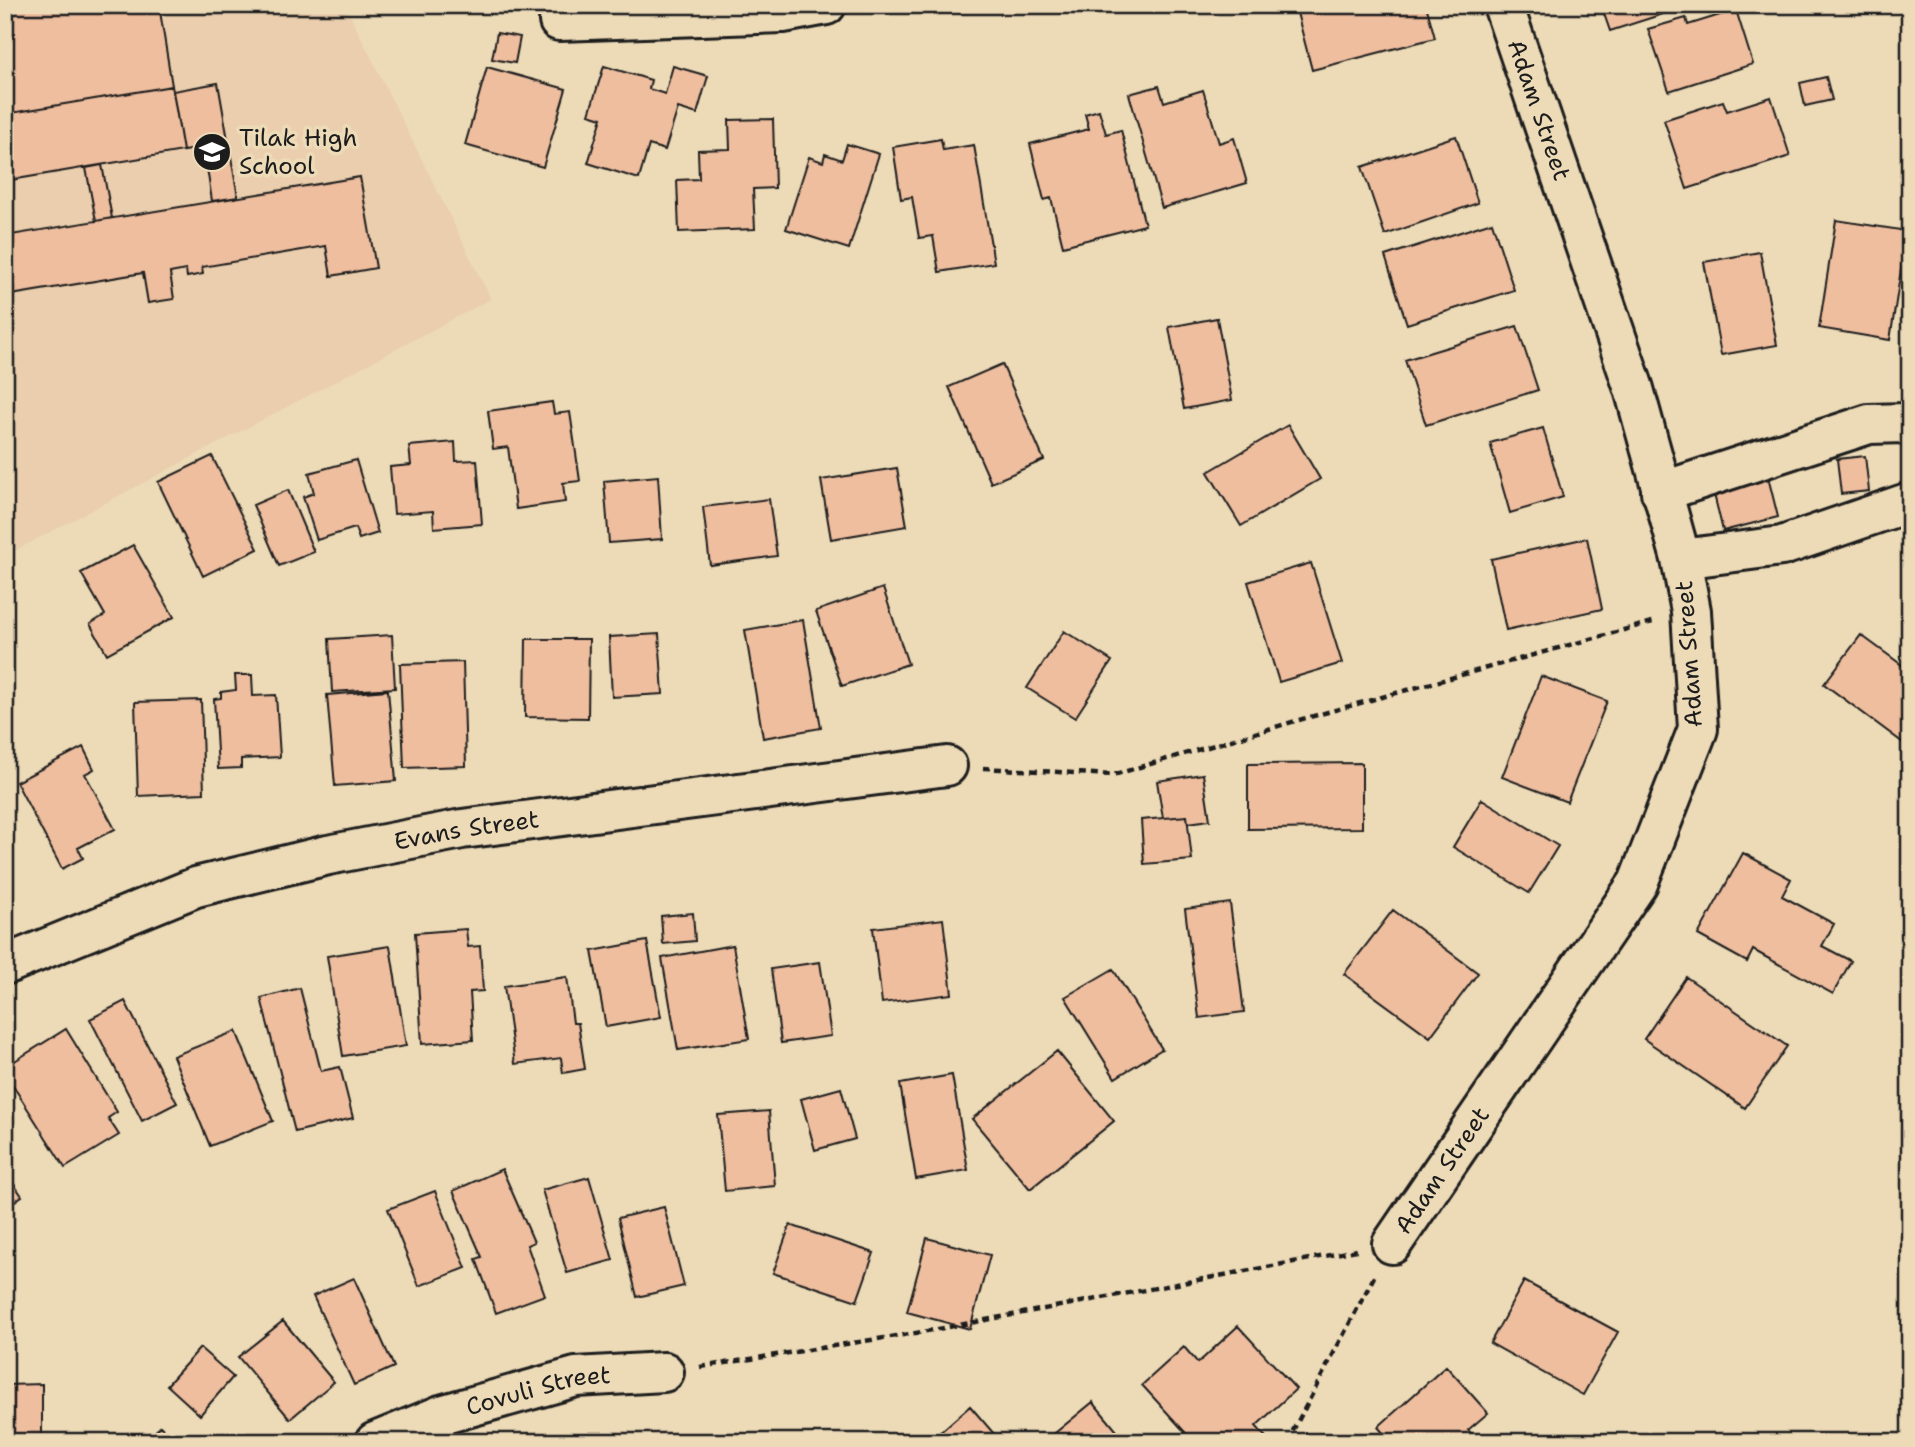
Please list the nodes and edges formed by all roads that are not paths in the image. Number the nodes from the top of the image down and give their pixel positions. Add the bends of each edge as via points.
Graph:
1 (826, 5) edge
2 (1503, 5) edge
3 (559, 21) dead end
4 (1910, 427) edge
5 (1661, 492) junction
6 (1910, 502) edge
7 (1681, 559) junction
8 (947, 766) road end
9 (5, 965) edge
10 (1392, 1244) road end
11 (664, 1372) road end
12 (375, 1442) edge

1 - 3 street via 783,13
2 - 5 street, Adam Street via 1634,389
4 - 5 street via 1906,423 1869,424
5 - 7 street, Adam Street
6 - 7 street via 1782,545
7 - 10 street, Adam Street via 1691,611 1698,729 1637,883
8 - 9 street, Evans Street via 462,829 328,855 196,887
11 - 12 street, Covuli Street via 576,1377 441,1415

